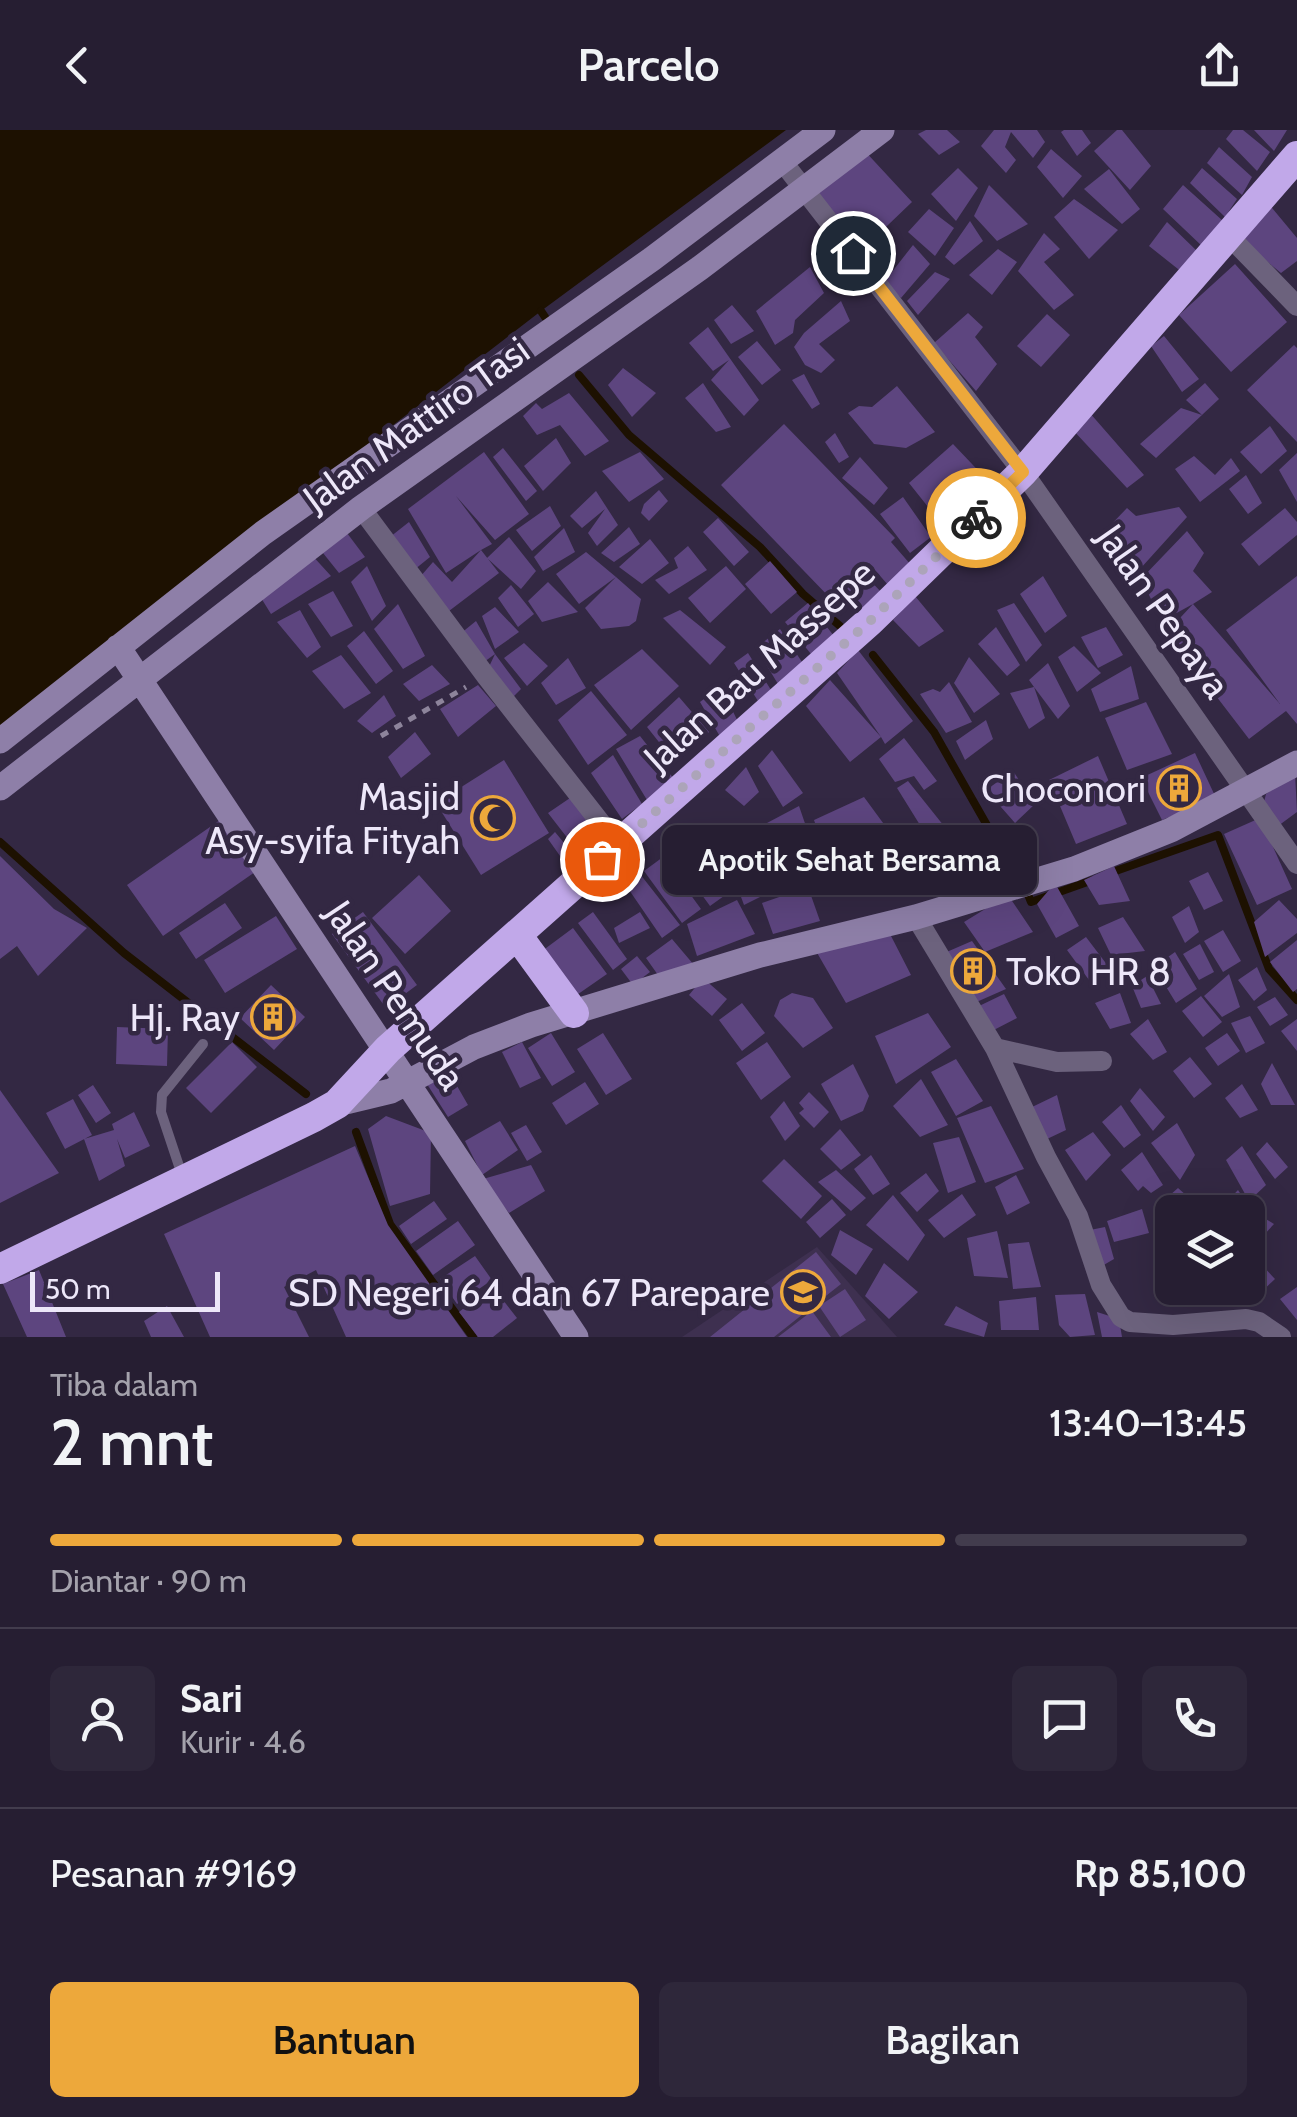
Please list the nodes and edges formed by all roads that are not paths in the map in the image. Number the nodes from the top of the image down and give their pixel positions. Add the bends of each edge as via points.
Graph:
1 (823, 130) edge
2 (882, 130) edge
3 (1297, 156) edge
4 (782, 161) junction
5 (804, 190) junction
6 (1230, 236) junction
7 (1297, 306) edge
8 (1023, 472) junction
9 (361, 508) junction
10 (118, 647) junction
11 (139, 680) junction
12 (0, 741) edge
13 (1297, 763) edge
14 (0, 788) edge
15 (1249, 791) junction
16 (618, 845) junction
17 (1297, 864) edge
18 (916, 916) junction
19 (517, 934) junction
20 (574, 1012) junction
21 (203, 1044) dead end
22 (995, 1048) junction
23 (388, 1050) junction
24 (1102, 1061) dead end
25 (410, 1084) junction
26 (337, 1104) junction
27 (183, 1180) junction
28 (0, 1269) edge
29 (576, 1337) edge
30 (1281, 1337) edge

1 - 4 main road, Jalan Mattiro Tasi
2 - 5 main road, Jalan Mattiro Tasi
3 - 6 highway, Jalan Bau Massepe
4 - 5 street, Jalan Pepaya
4 - 10 main road, Jalan Mattiro Tasi via 264,533
5 - 8 street, Jalan Pepaya
5 - 9 main road, Jalan Mattiro Tasi
6 - 7 street
6 - 8 highway, Jalan Bau Massepe
8 - 15 street, Jalan Pepaya
8 - 16 highway, Jalan Bau Massepe via 870,621
9 - 11 main road, Jalan Mattiro Tasi
9 - 16 street
10 - 11 main road, Jalan Pemuda
10 - 12 main road, Jalan Mattiro Tasi
11 - 14 main road, Jalan Mattiro Tasi
11 - 23 main road, Jalan Pemuda
13 - 15 main road
15 - 17 street, Jalan Pepaya
15 - 18 main road via 1074,869
16 - 19 highway, Jalan Bau Massepe
18 - 20 main road
18 - 22 street
19 - 20 highway
19 - 23 highway, Jalan Bau Massepe
20 - 25 main road via 500,1036
21 - 27 lane via 162,1095 161,1112
22 - 24 street via 1057,1062
22 - 30 street via 1121,1317 1173,1325 1246,1319
23 - 25 main road, Jalan Pemuda
23 - 26 highway, Jalan Bau Massepe
25 - 26 main road
25 - 29 main road, Jalan Pemuda
26 - 27 highway, Jalan Bau Massepe
27 - 28 highway, Jalan Bau Massepe

